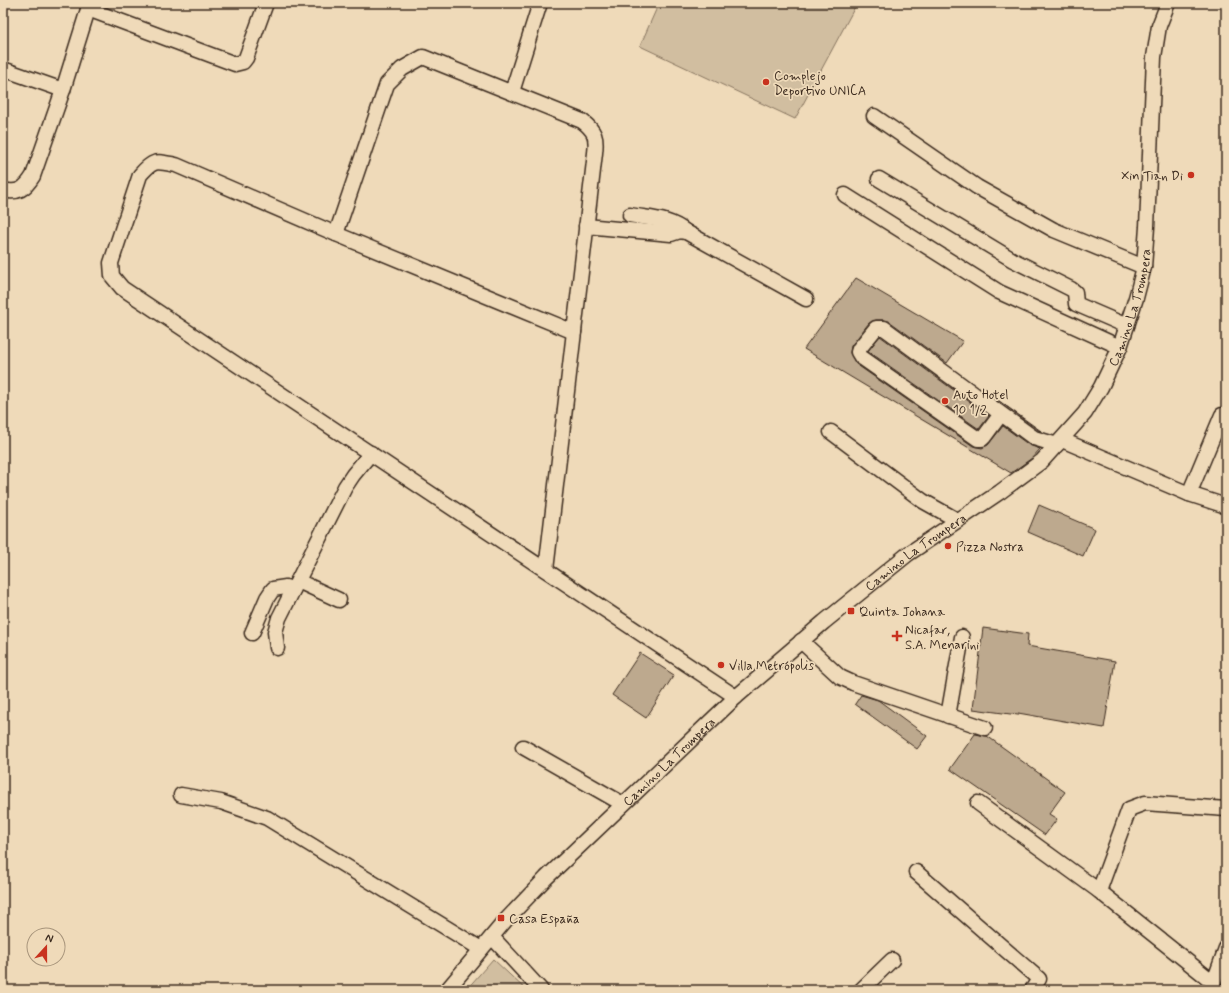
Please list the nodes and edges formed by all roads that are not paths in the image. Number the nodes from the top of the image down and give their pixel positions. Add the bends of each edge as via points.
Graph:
1 (266, 3) edge
2 (540, 3) edge
3 (1167, 4) edge
4 (89, 6) edge
5 (3, 69) edge
6 (63, 90) junction
7 (512, 92) junction
8 (874, 116) dead end
9 (879, 179) dead end
10 (3, 190) edge
11 (844, 195) dead end
12 (630, 216) dead end
13 (586, 226) junction
14 (686, 232) junction
15 (336, 234) junction
16 (1144, 267) junction
17 (806, 299) dead end
18 (1127, 326) junction
19 (574, 332) junction
20 (1120, 347) junction
21 (1001, 414) junction
22 (1226, 414) edge
23 (831, 432) dead end
24 (1060, 443) junction
25 (371, 453) junction
26 (1189, 494) junction
27 (1226, 506) edge
28 (957, 520) junction
29 (546, 570) junction
30 (295, 585) junction
31 (339, 600) dead end
32 (252, 633) dead end
33 (962, 637) dead end
34 (801, 641) junction
35 (277, 648) dead end
36 (736, 697) junction
37 (948, 716) junction
38 (985, 728) dead end
39 (523, 747) dead end
40 (180, 794) dead end
41 (978, 803) dead end
42 (624, 804) junction
43 (1226, 809) edge
44 (916, 872) dead end
45 (1099, 891) junction
46 (492, 937) junction
47 (1226, 948) edge
48 (481, 949) junction
49 (892, 960) dead end
50 (1212, 986) edge
51 (447, 990) edge
52 (541, 990) edge
53 (861, 990) edge
54 (1032, 990) edge

1 - 4 street via 246,58 243,62 235,64
2 - 7 street
3 - 16 street, Camino La Trompera via 1159,26 1154,57
4 - 6 street
5 - 6 street
6 - 10 street via 33,176 27,186 18,191
7 - 13 street via 582,121 595,135
7 - 15 street via 423,57 402,69 387,84
8 - 16 street via 977,187 1054,230
9 - 18 street via 1013,260 1071,289 1075,292 1076,304
11 - 20 street via 999,292
12 - 14 street via 669,221
13 - 14 street via 671,234
13 - 19 street
14 - 17 street
15 - 19 street
15 - 25 street via 176,165 160,161 150,164 140,175 111,263 112,276 122,288
16 - 18 street, Camino La Trompera
18 - 20 street, Camino La Trompera
19 - 29 street
20 - 24 street, Camino La Trompera via 1085,413
21 - 21 street via 884,328 876,328 859,349 861,357 978,439 984,437
21 - 24 street via 1034,438
22 - 26 street via 1222,415
23 - 28 street via 923,501
24 - 26 street
24 - 28 street, Camino La Trompera via 1042,461
25 - 29 street
25 - 30 street via 345,487
26 - 27 street
28 - 34 street, Camino La Trompera via 908,554
29 - 36 street
30 - 31 street
30 - 32 street via 273,589
30 - 35 street via 279,618 275,632
33 - 37 street
34 - 36 street, Camino La Trompera
34 - 37 street via 840,677 875,692
36 - 42 street, Camino La Trompera
37 - 38 street
39 - 42 street
40 - 48 street via 221,802 267,818
41 - 45 street
42 - 46 street, Camino La Trompera via 546,878
43 - 45 street via 1145,803 1129,809
44 - 54 street via 1039,979
45 - 50 street
46 - 48 street, Camino La Trompera
46 - 52 street
47 - 50 street
48 - 51 street, Camino La Trompera
49 - 53 street

